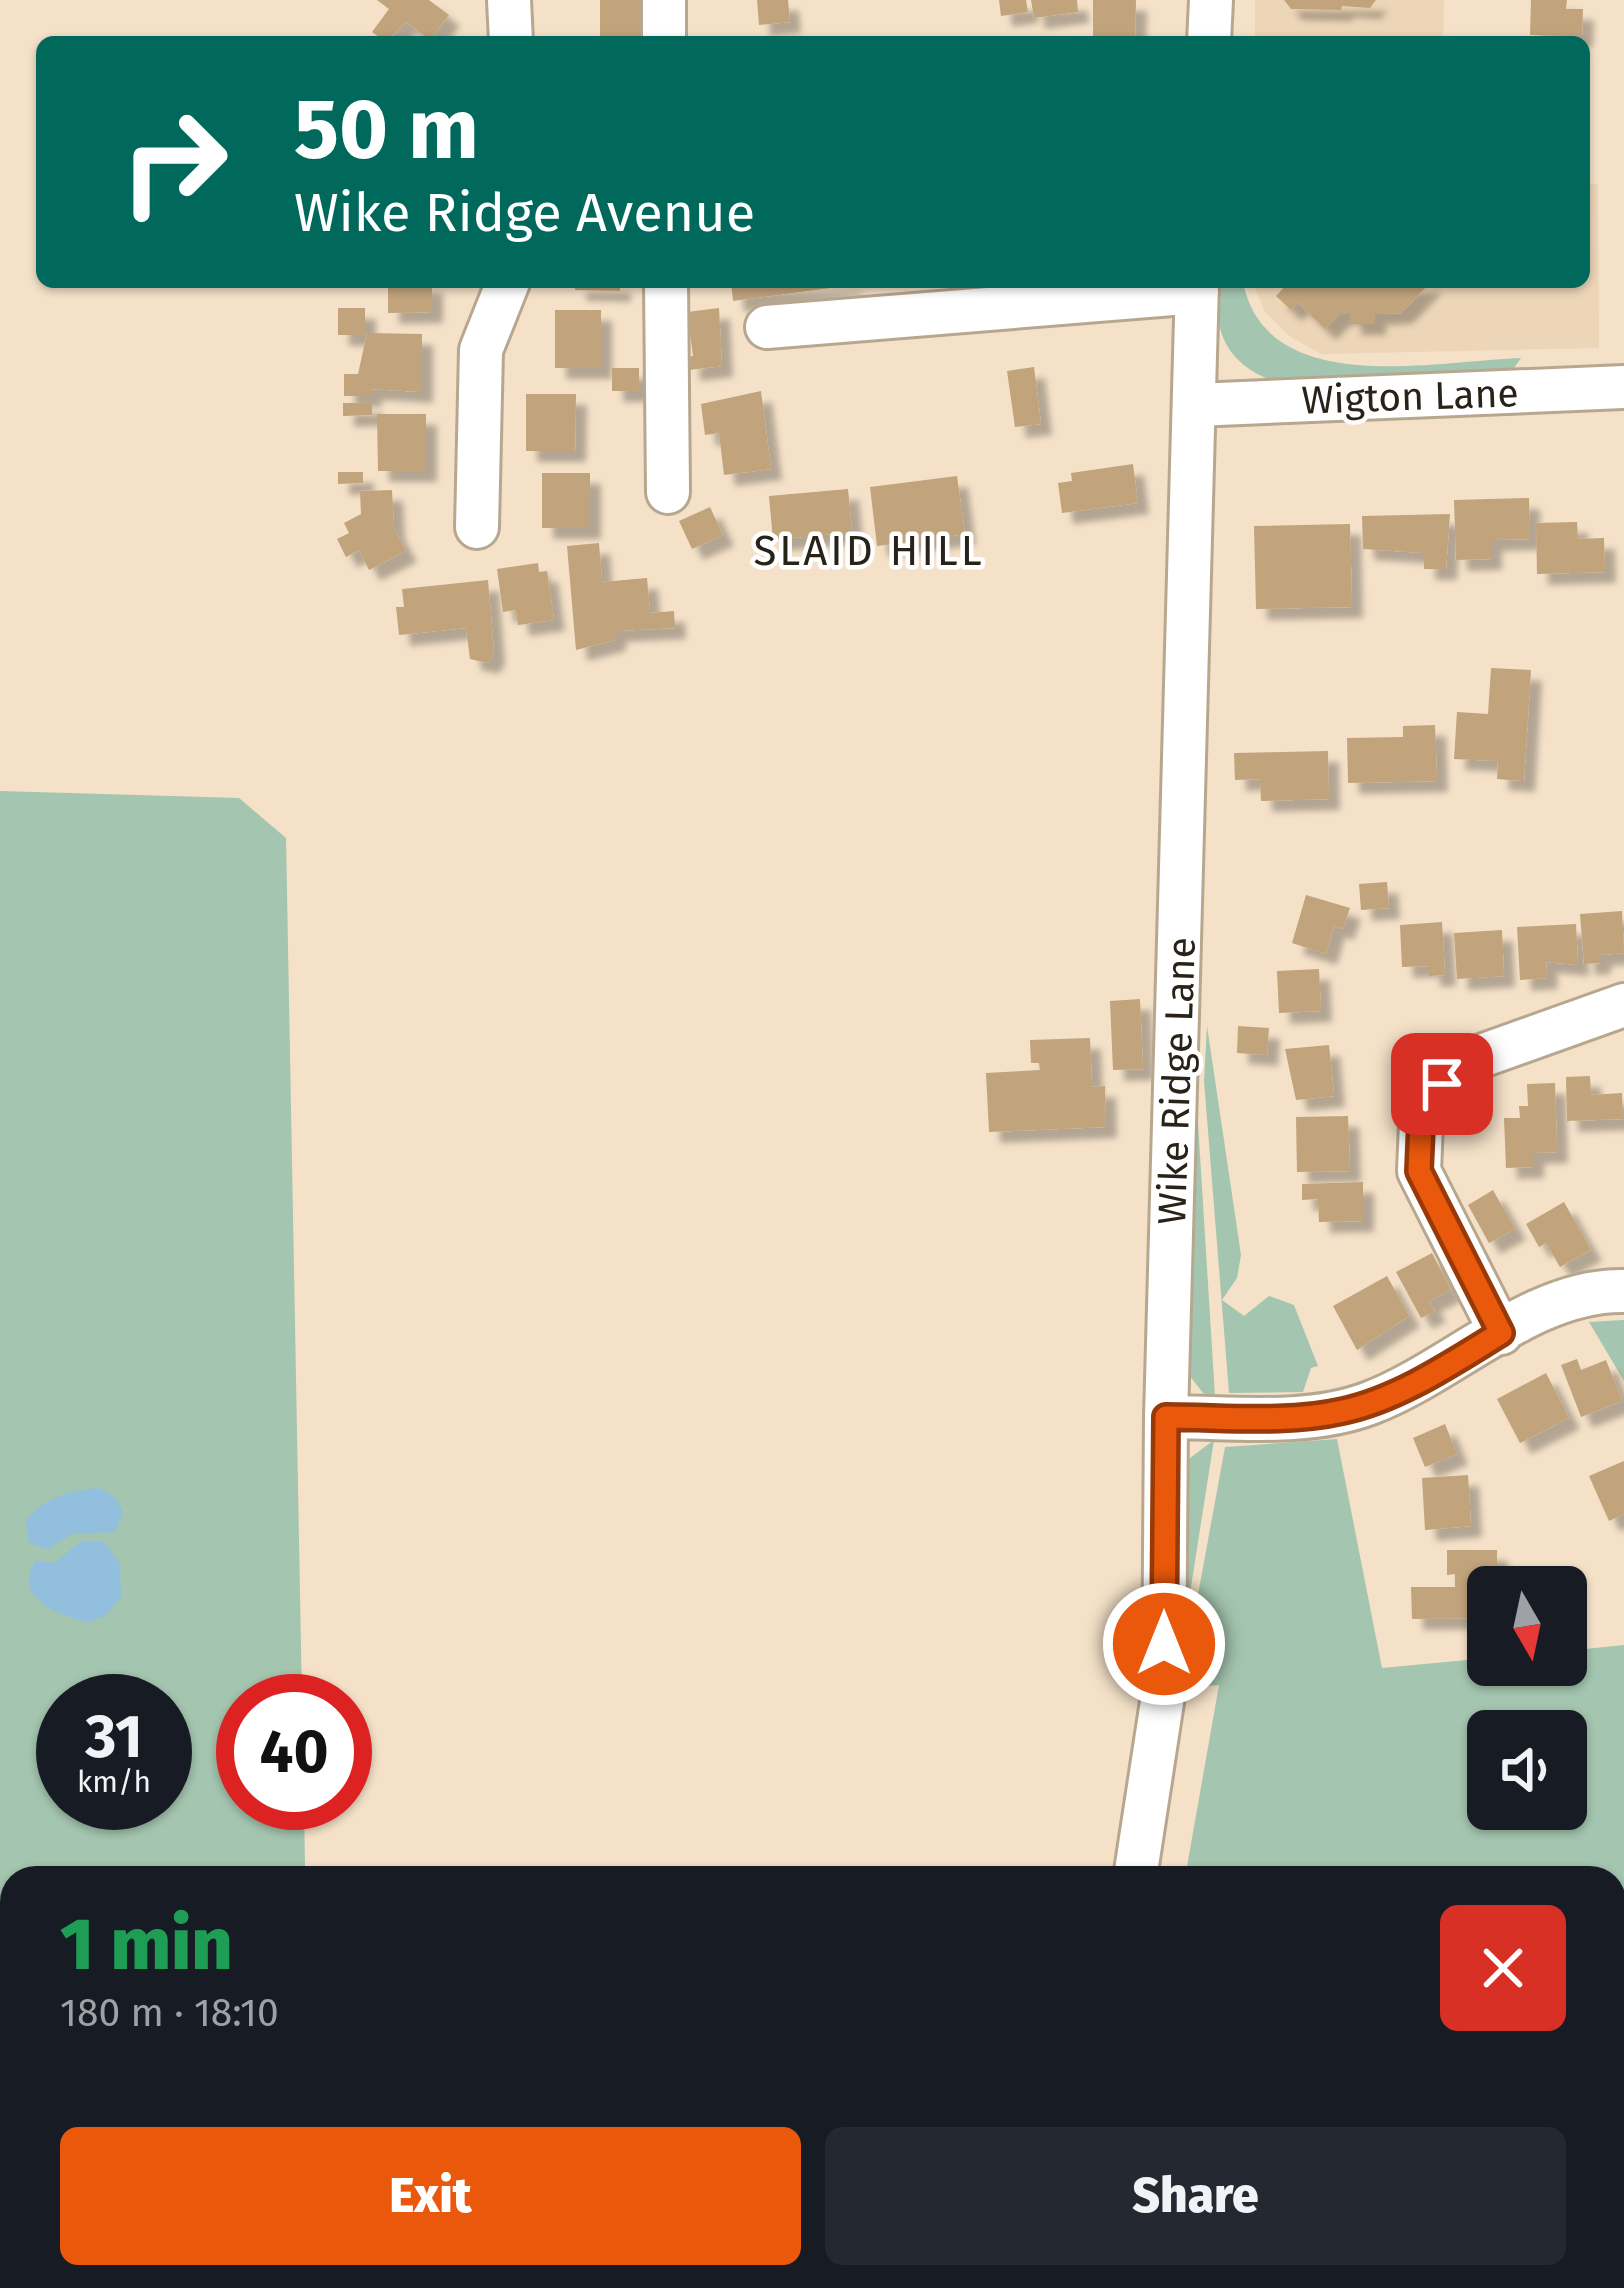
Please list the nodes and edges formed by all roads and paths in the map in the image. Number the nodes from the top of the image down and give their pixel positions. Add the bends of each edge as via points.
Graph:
1 (509, 0) edge
2 (664, 0) edge
3 (1211, 0) edge
4 (511, 36) edge
5 (664, 36) edge
6 (1209, 36) edge
7 (506, 288) edge
8 (666, 288) edge
9 (1186, 288) edge
10 (1197, 288) edge
11 (767, 327) dead end
12 (1624, 387) edge
13 (1196, 405) junction
14 (668, 492) dead end
15 (477, 527) dead end
16 (1624, 1009) edge
17 (1624, 1292) edge
18 (1501, 1333) junction
19 (1166, 1417) junction
20 (1137, 1866) edge

1 - 4 street
2 - 5 street
3 - 6 street
7 - 15 street via 481,350
8 - 14 street
9 - 11 street
10 - 13 street, Wike Ridge Lane
12 - 13 street, Wigton Lane
13 - 19 street, Wike Ridge Lane
16 - 18 street via 1471,1060 1422,1100 1419,1171
17 - 18 street via 1549,1309
18 - 19 street via 1437,1372 1342,1411
19 - 20 street, Wike Ridge Lane via 1164,1689

